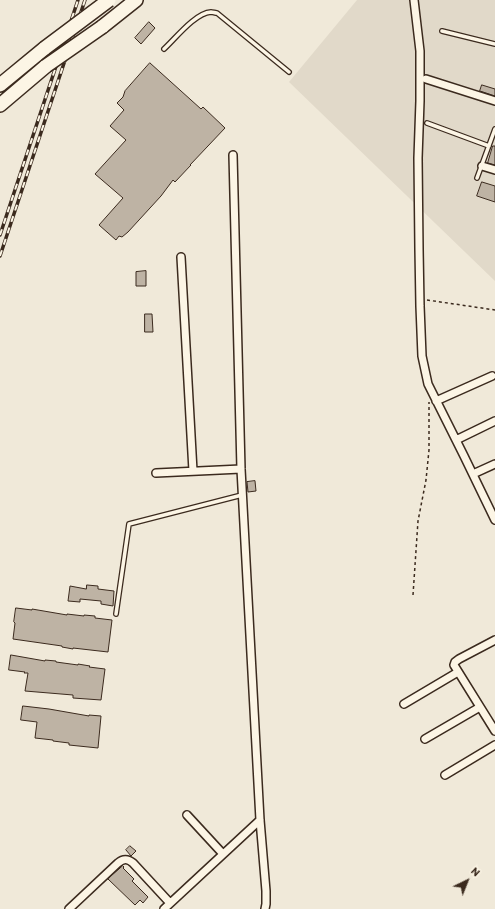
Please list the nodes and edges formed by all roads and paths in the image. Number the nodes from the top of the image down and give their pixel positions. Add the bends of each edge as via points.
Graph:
1 (109, 0) edge
2 (136, 0) edge
3 (414, 0) edge
4 (442, 31) dead end
5 (495, 44) edge
6 (164, 49) dead end
7 (289, 72) dead end
8 (426, 79) dead end
9 (0, 85) edge
10 (495, 102) edge
11 (0, 105) edge
12 (427, 123) dead end
13 (495, 129) edge
14 (489, 146) junction
15 (233, 155) dead end
16 (482, 166) junction
17 (495, 170) edge
18 (477, 178) dead end
19 (181, 257) dead end
20 (420, 299) junction
21 (495, 310) edge
22 (492, 376) dead end
23 (428, 384) junction
24 (436, 401) junction
25 (495, 421) edge
26 (456, 440) junction
27 (495, 464) edge
28 (241, 469) junction
29 (193, 472) junction
30 (156, 473) dead end
31 (473, 474) junction
32 (242, 495) junction
33 (493, 512) edge
34 (495, 520) edge
35 (413, 595) dead end
36 (116, 614) dead end
37 (495, 640) edge
38 (458, 672) junction
39 (404, 704) dead end
40 (480, 707) junction
41 (495, 731) edge
42 (425, 739) dead end
43 (495, 745) edge
44 (445, 775) dead end
45 (187, 815) dead end
46 (260, 820) junction
47 (223, 854) junction
48 (170, 903) junction
49 (69, 909) edge
50 (164, 909) edge
51 (264, 909) edge

1 - 9 highway, bridge
2 - 11 highway, bridge via 46,66
3 - 20 street via 420,51
4 - 5 lane
6 - 7 lane via 194,20 210,12 217,13
8 - 10 street
12 - 14 lane
13 - 14 lane
14 - 16 lane
15 - 28 street
16 - 17 street
16 - 18 lane
19 - 29 street
20 - 21 path
20 - 23 street via 422,356
22 - 24 street
23 - 24 street
23 - 35 path via 429,450 418,520
24 - 26 street
25 - 26 street
26 - 31 street
27 - 31 street
28 - 29 street
28 - 32 street
29 - 30 street
31 - 33 street
32 - 36 lane via 129,524
32 - 46 street
33 - 34 street
37 - 38 street via 455,662
38 - 39 street
38 - 40 street
40 - 41 street
40 - 42 street
43 - 44 street
45 - 47 street
46 - 47 street
46 - 51 street via 266,891
47 - 48 street
48 - 49 street via 133,863 125,859
48 - 50 street

